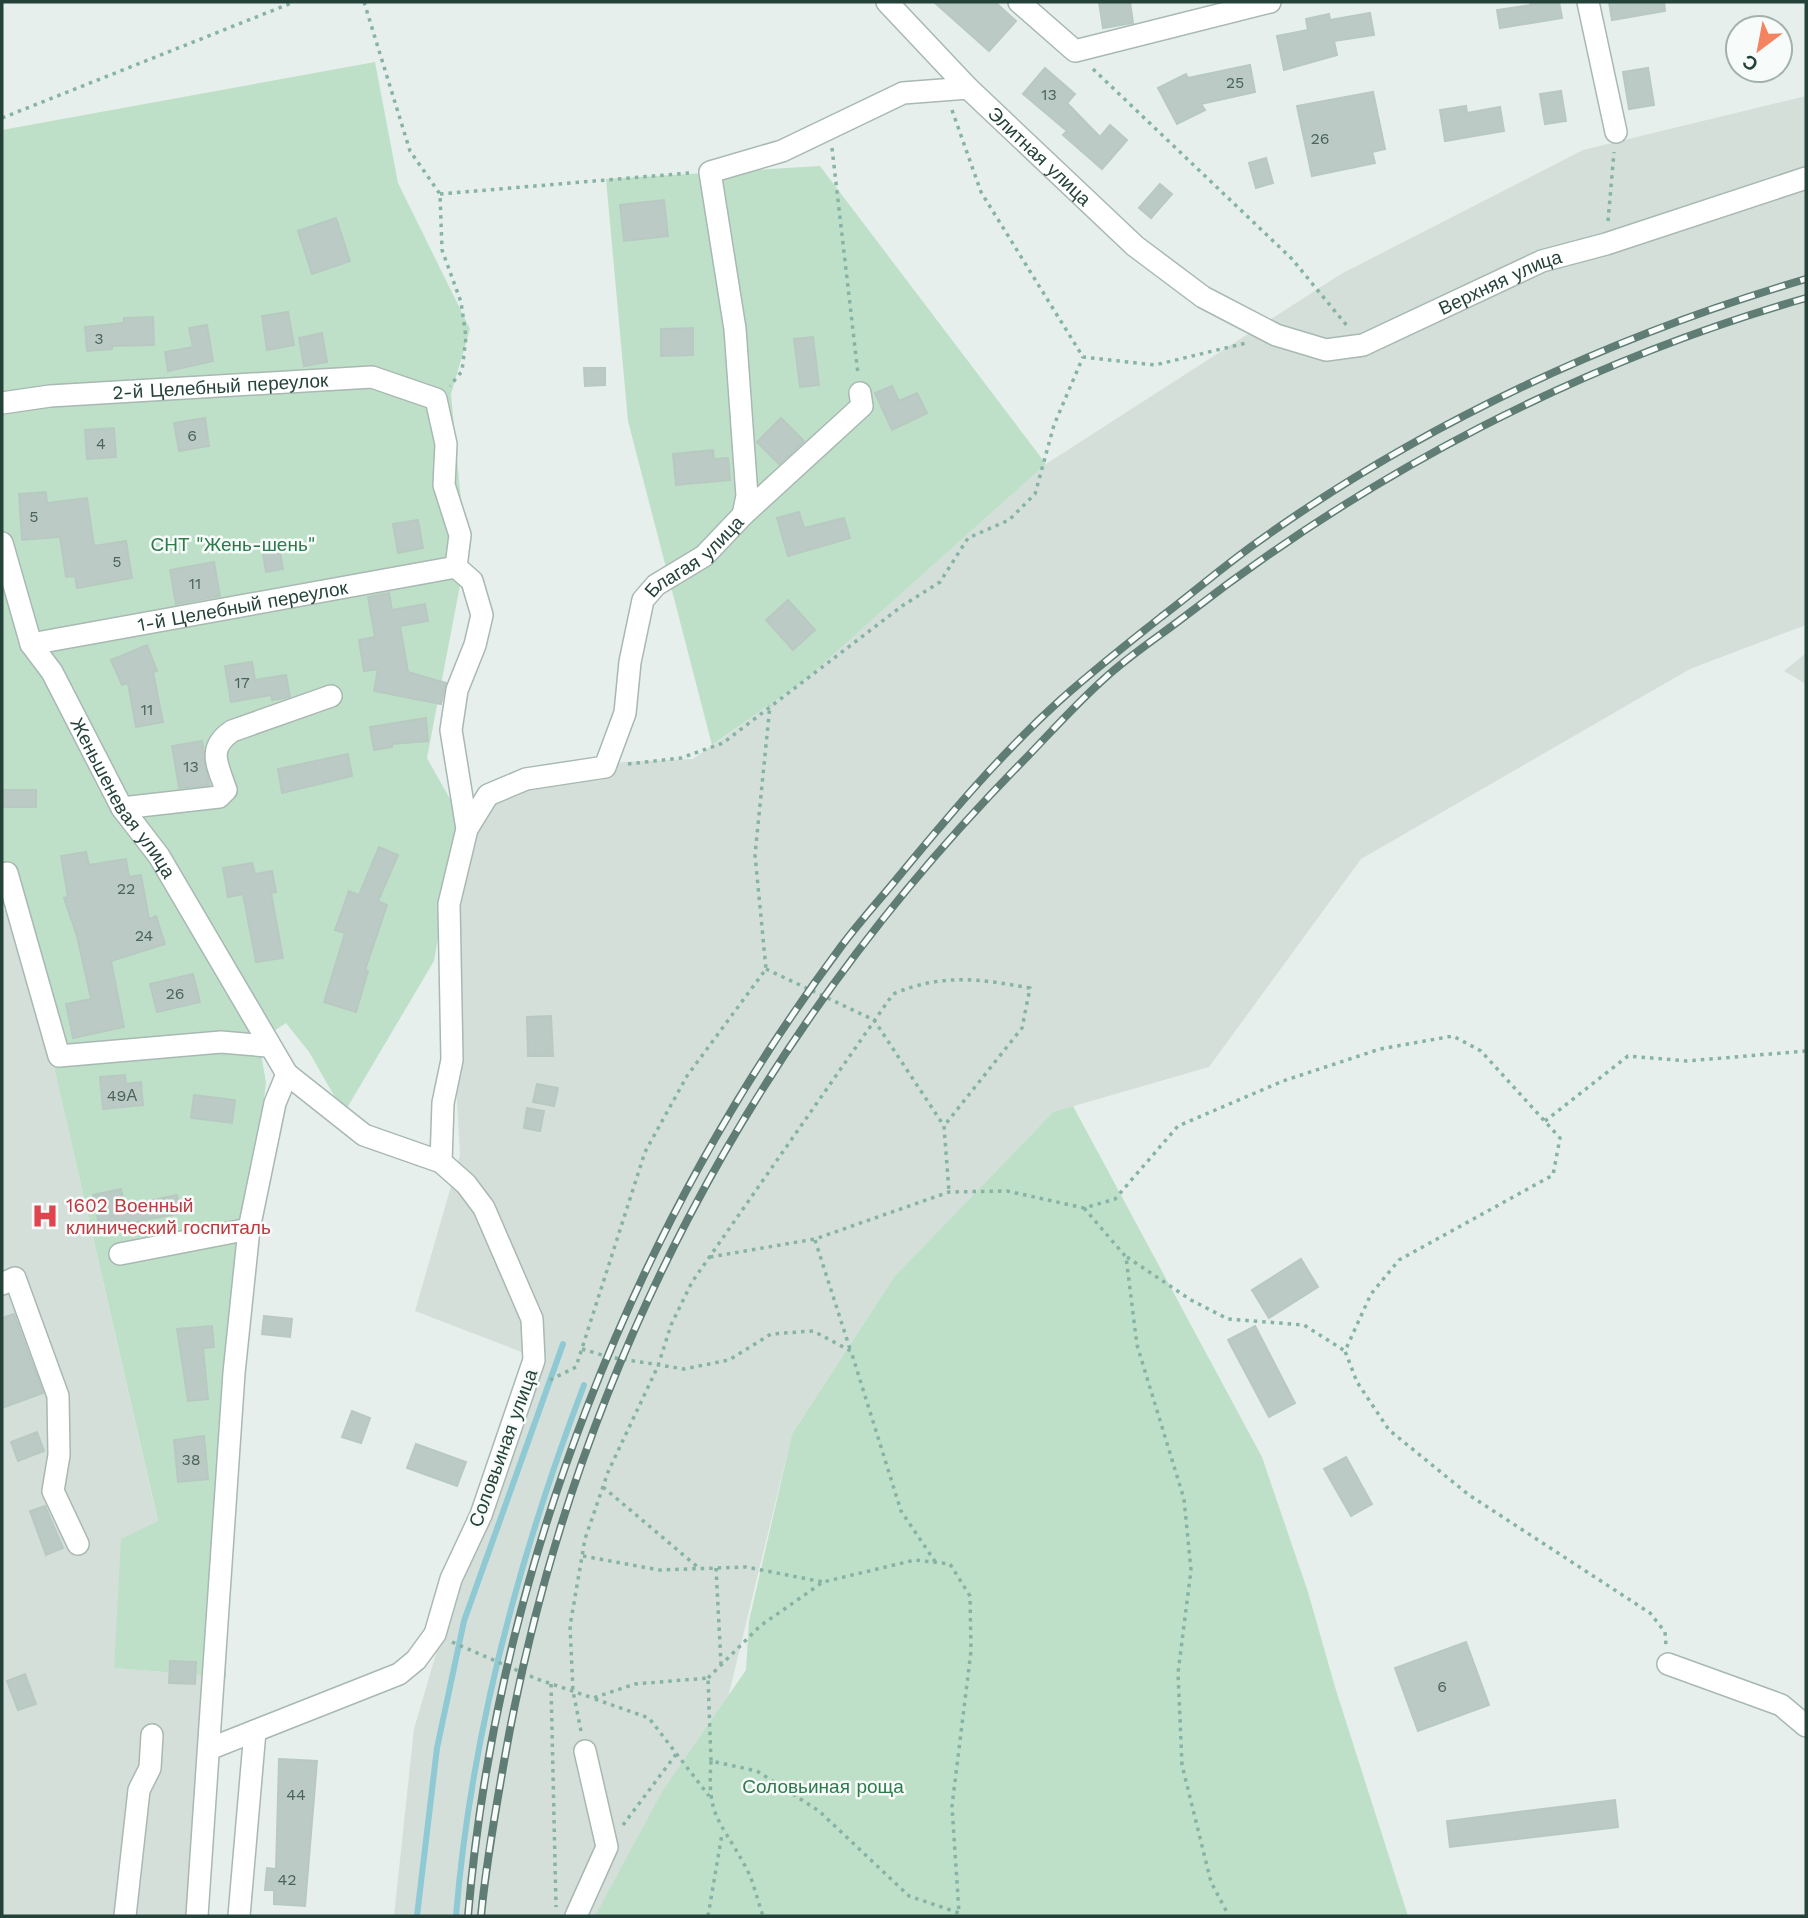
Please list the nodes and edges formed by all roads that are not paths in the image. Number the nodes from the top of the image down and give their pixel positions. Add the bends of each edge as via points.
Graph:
1 (887, 2) edge
2 (1019, 2) edge
3 (1270, 2) edge
4 (1588, 2) edge
5 (968, 88) junction
6 (1616, 132) road end
7 (1806, 178) edge
8 (1203, 297) joint
9 (860, 393) road end
10 (2, 403) edge
11 (743, 515) junction
12 (2, 542) edge
13 (456, 567) junction
14 (31, 644) junction
15 (331, 695) dead end
16 (122, 808) junction
17 (467, 830) junction
18 (7, 873) dead end
19 (267, 1046) junction
20 (286, 1074) junction
21 (441, 1162) junction
22 (249, 1229) junction
23 (120, 1254) dead end
24 (2, 1284) edge
25 (78, 1544) dead end
26 (1668, 1664) road end
27 (1806, 1726) edge
28 (255, 1731) junction
29 (152, 1735) dead end
30 (209, 1749) junction
31 (585, 1751) road end
32 (125, 1916) edge
33 (197, 1916) edge
34 (239, 1916) edge
35 (576, 1916) edge

1 - 5 street, Элитная улица
2 - 3 street via 1075,51
4 - 6 street
5 - 8 street, Элитная улица via 1135,246
5 - 11 street via 903,93 782,151 710,172 735,329 747,496
7 - 8 street, Верхняя улица via 1542,261 1363,345 1326,350 1276,335
9 - 11 street, Благая улица via 862,406
10 - 13 street, 2-й Целебный переулок via 50,396 372,377 436,400 446,444 444,485 460,535
11 - 17 street, Благая улица via 704,556 656,585 643,600 625,713 605,767 526,779 488,795
12 - 14 street, Женьшеневая улица
13 - 14 street, 1-й Целебный переулок
13 - 17 street via 472,581 482,615 457,690 451,730
14 - 16 street, Женьшеневая улица via 52,672
15 - 16 street via 232,731 219,740 215,750 226,790 219,797
16 - 19 street, Женьшеневая улица via 159,856
17 - 21 street via 449,904 452,1060 443,1103
18 - 19 street via 59,1056 221,1042
19 - 20 street, Соловьиная улица
20 - 21 street, Соловьиная улица via 364,1135
20 - 22 street via 275,1103
21 - 28 street, Соловьиная улица via 484,1208 532,1319 534,1360 525,1393 435,1634 416,1660 399,1674
22 - 23 street
22 - 30 street via 234,1373
24 - 25 street via 15,1279 58,1396 59,1455 53,1492
26 - 27 street via 1781,1705
28 - 30 street, Соловьиная улица
28 - 34 street
29 - 32 street via 150,1768 139,1790
30 - 33 street
31 - 35 street via 607,1847

